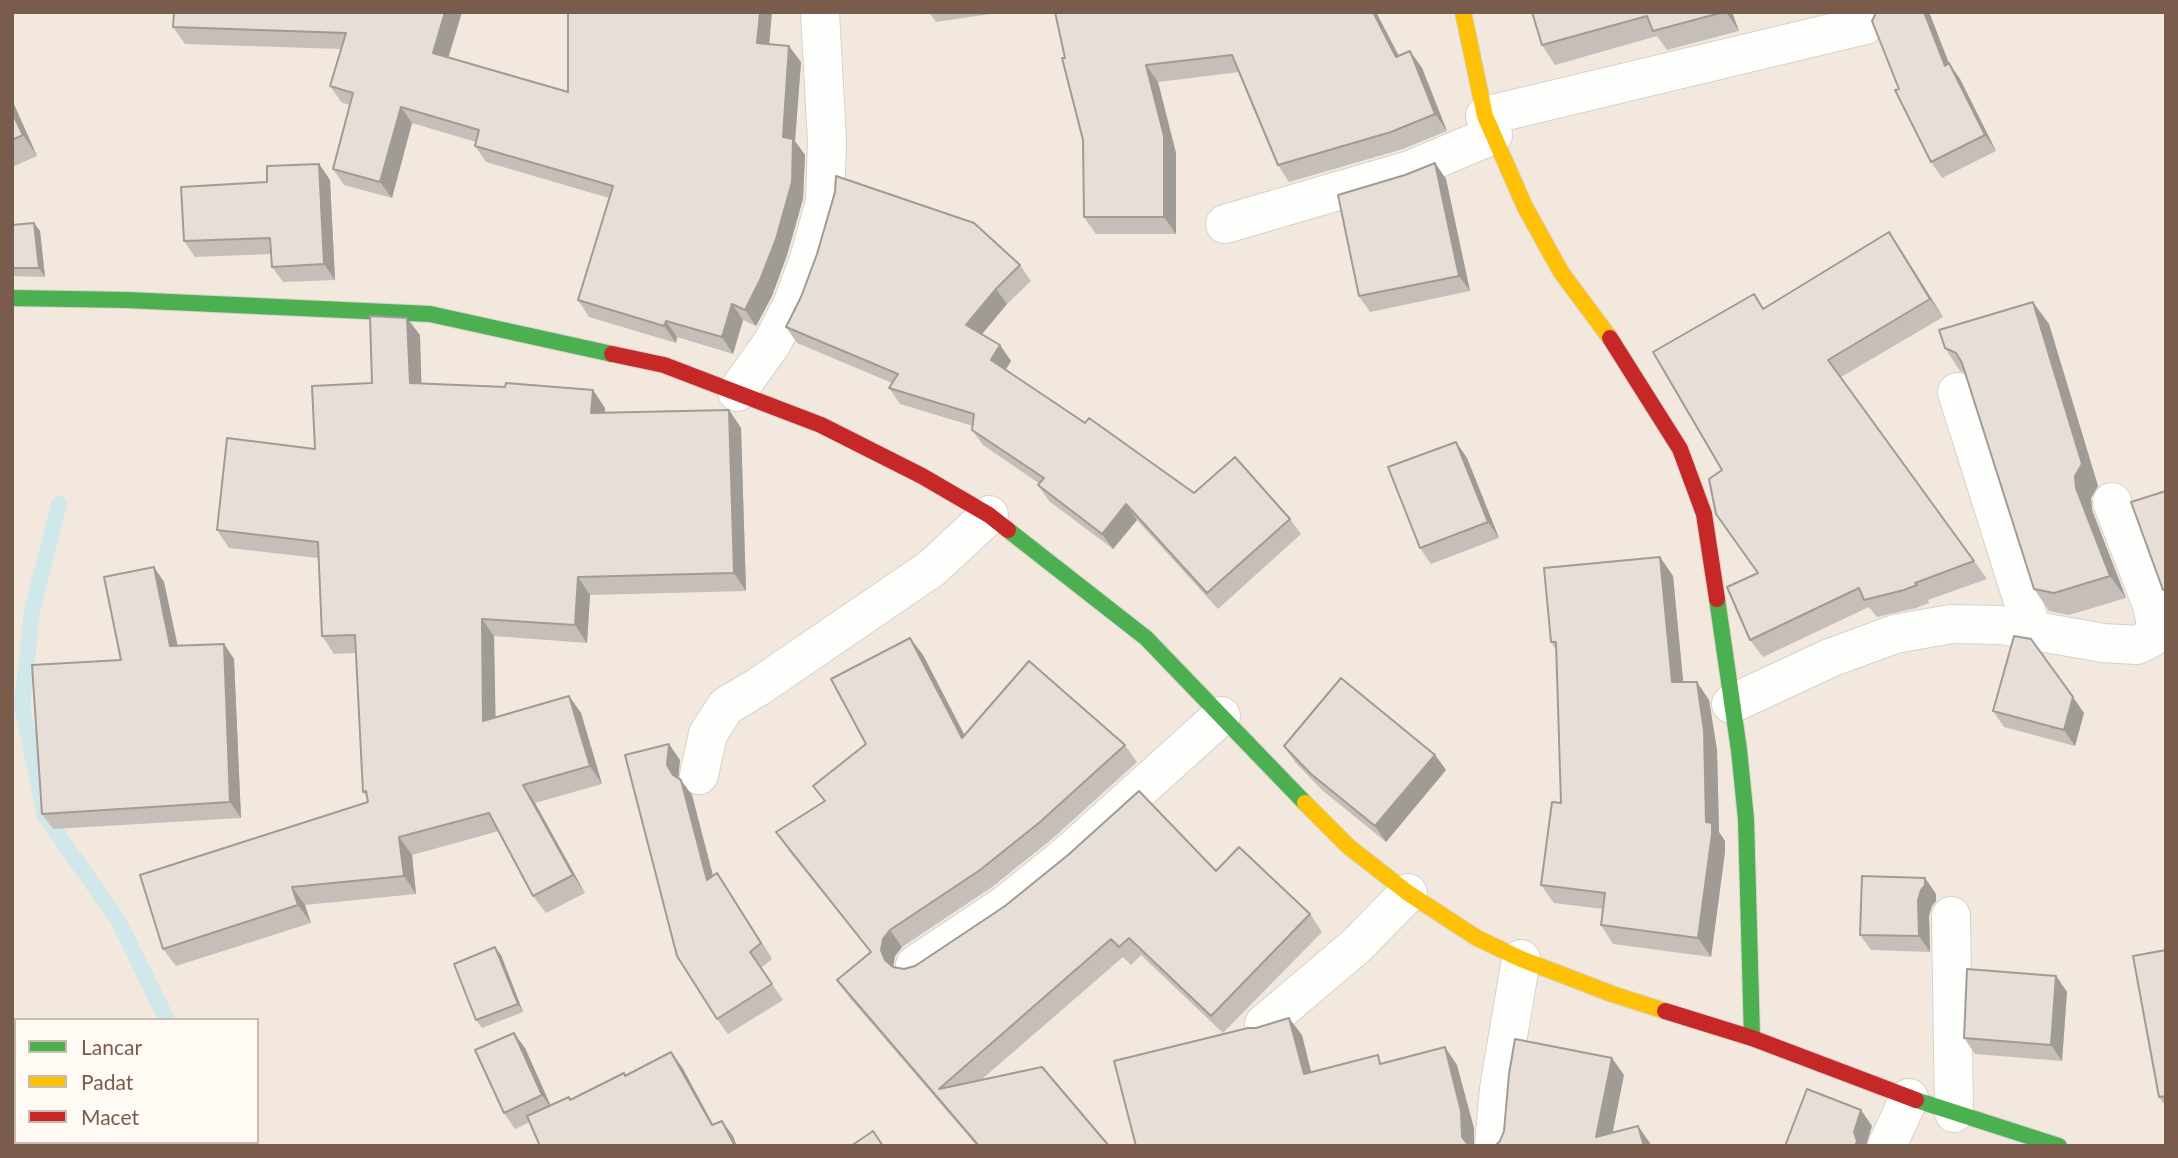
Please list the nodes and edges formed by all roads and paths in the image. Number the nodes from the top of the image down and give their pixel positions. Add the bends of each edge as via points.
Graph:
1 (820, 12) edge
2 (1464, 12) edge
3 (1866, 25) dead end
4 (1489, 125) junction
5 (1225, 224) dead end
6 (12, 298) edge
7 (737, 392) junction
8 (1957, 392) edge
9 (2112, 502) dead end
10 (989, 515) junction
11 (2032, 630) junction
12 (1731, 704) junction
13 (1220, 716) junction
14 (699, 775) dead end
15 (1408, 893) junction
16 (1951, 916) dead end
17 (1521, 959) junction
18 (915, 965) edge
19 (1264, 1024) edge
20 (1752, 1038) junction
21 (1909, 1098) junction
22 (1954, 1112) junction
23 (1490, 1144) edge
24 (1887, 1146) edge
25 (2059, 1146) edge

1 - 7 street via 827,142 825,202 792,305
2 - 4 street
3 - 4 street
4 - 5 street via 1410,170
4 - 12 street via 1525,207 1561,272 1605,330 1680,449 1704,514
6 - 7 street via 430,314 664,365
7 - 10 street via 821,425
8 - 11 street
9 - 11 street via 2152,605 2156,625 2151,638 2137,645 2115,644
10 - 13 street via 1146,638
10 - 14 street via 932,568 726,706 708,734
11 - 12 street via 1951,624 1895,634 1829,658
12 - 20 street via 1746,820
13 - 15 street via 1349,847
13 - 18 street via 1066,856 1005,905
15 - 17 street via 1477,938
15 - 19 street via 1356,946
16 - 22 street
17 - 20 street via 1612,994
17 - 23 street
20 - 21 street
21 - 22 street
21 - 24 street
22 - 25 street

